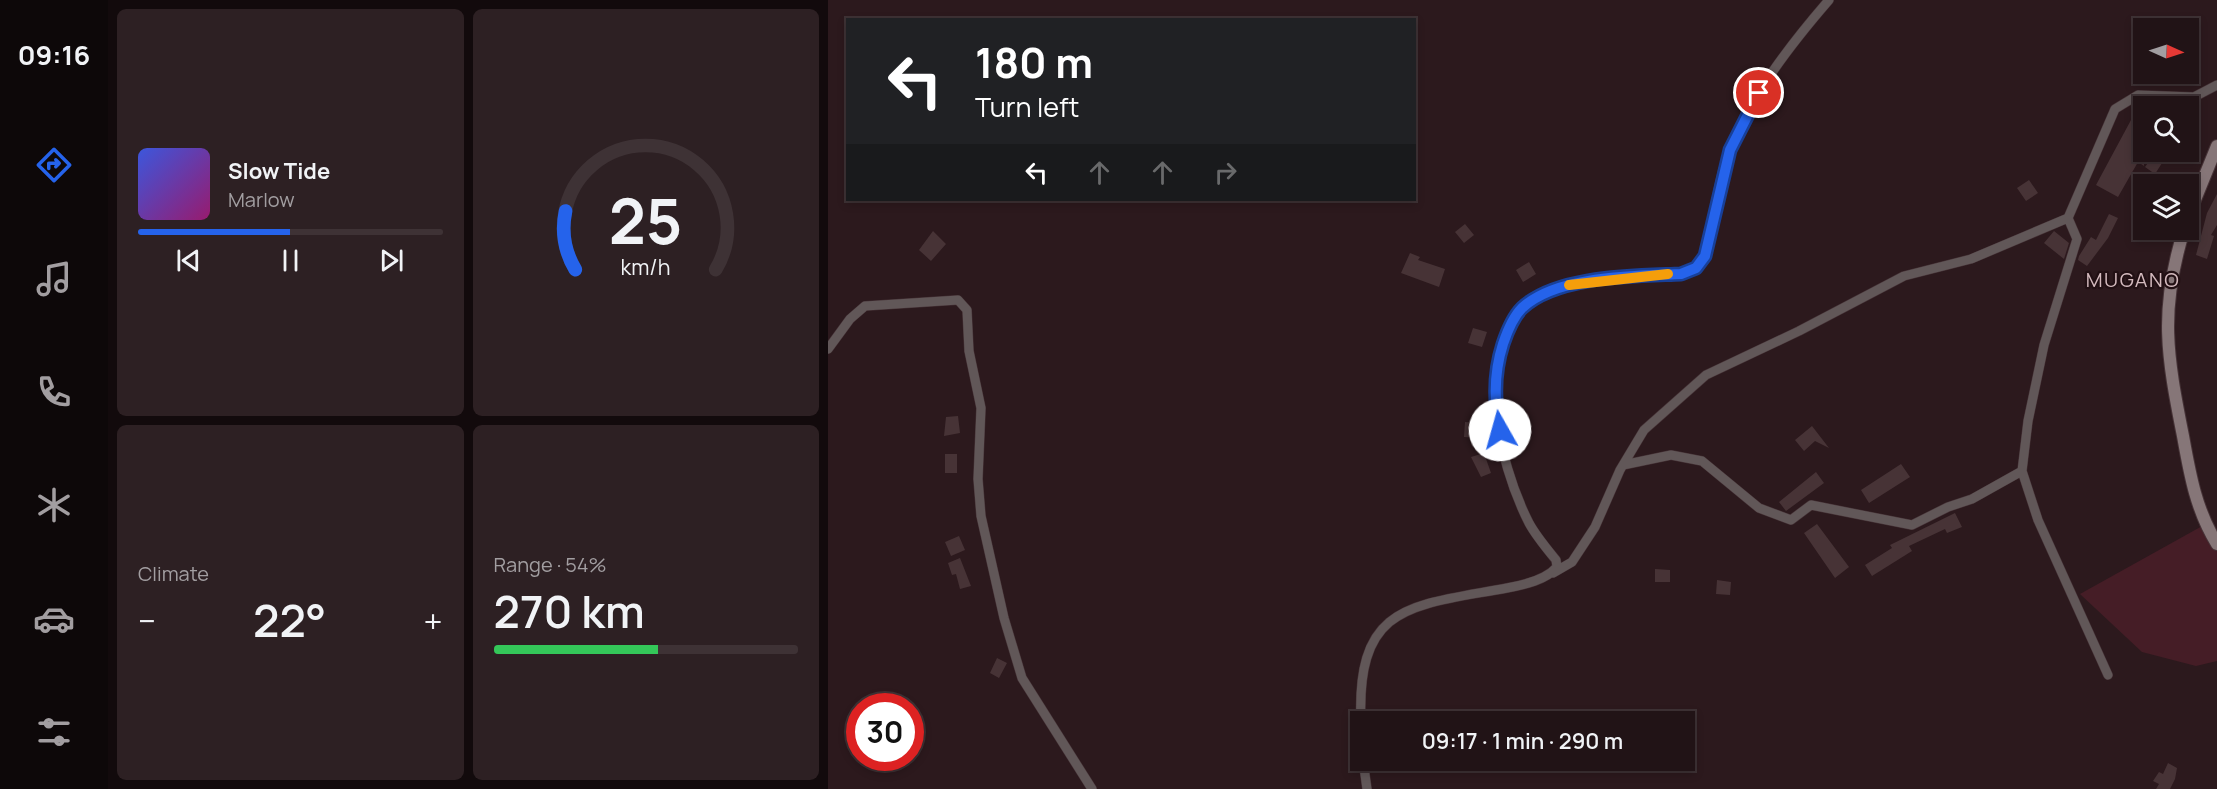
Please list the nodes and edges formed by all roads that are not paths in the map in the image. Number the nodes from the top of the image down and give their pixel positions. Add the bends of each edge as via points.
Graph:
1 (1829, 0) edge
2 (2217, 85) edge
3 (2217, 146) edge
4 (2199, 190) edge
5 (2068, 218) junction
6 (2181, 240) edge
7 (828, 349) edge
8 (1623, 465) junction
9 (2022, 471) junction
10 (2217, 544) edge
11 (1552, 573) junction
12 (2108, 675) dead end
13 (1361, 711) edge
14 (1365, 771) edge
15 (1092, 789) edge
16 (1367, 789) edge

1 - 11 street via 1770,74 1748,111 1730,150 1705,256 1696,268 1681,274 1572,284 1540,295 1521,309 1508,329 1497,361 1496,410 1503,451 1530,525 1556,560 1557,567
2 - 5 street via 2194,98 2138,95 2115,109
3 - 4 main road
5 - 8 street via 1971,259 1904,276 1799,332 1706,375 1644,430
5 - 9 street via 2077,239 2044,345
6 - 10 main road via 2168,302 2168,363 2193,491 2203,521
7 - 15 street via 850,319 866,306 958,300 967,310 969,351 981,408 981,516 1004,618 1022,678
8 - 9 street via 1671,455 1702,461 1759,508 1791,520 1811,505 1912,525 1972,499
8 - 11 street via 1595,526 1572,562
9 - 12 street via 2038,520
11 - 13 street via 1514,587 1437,601 1404,612 1383,625 1369,648
14 - 16 street

